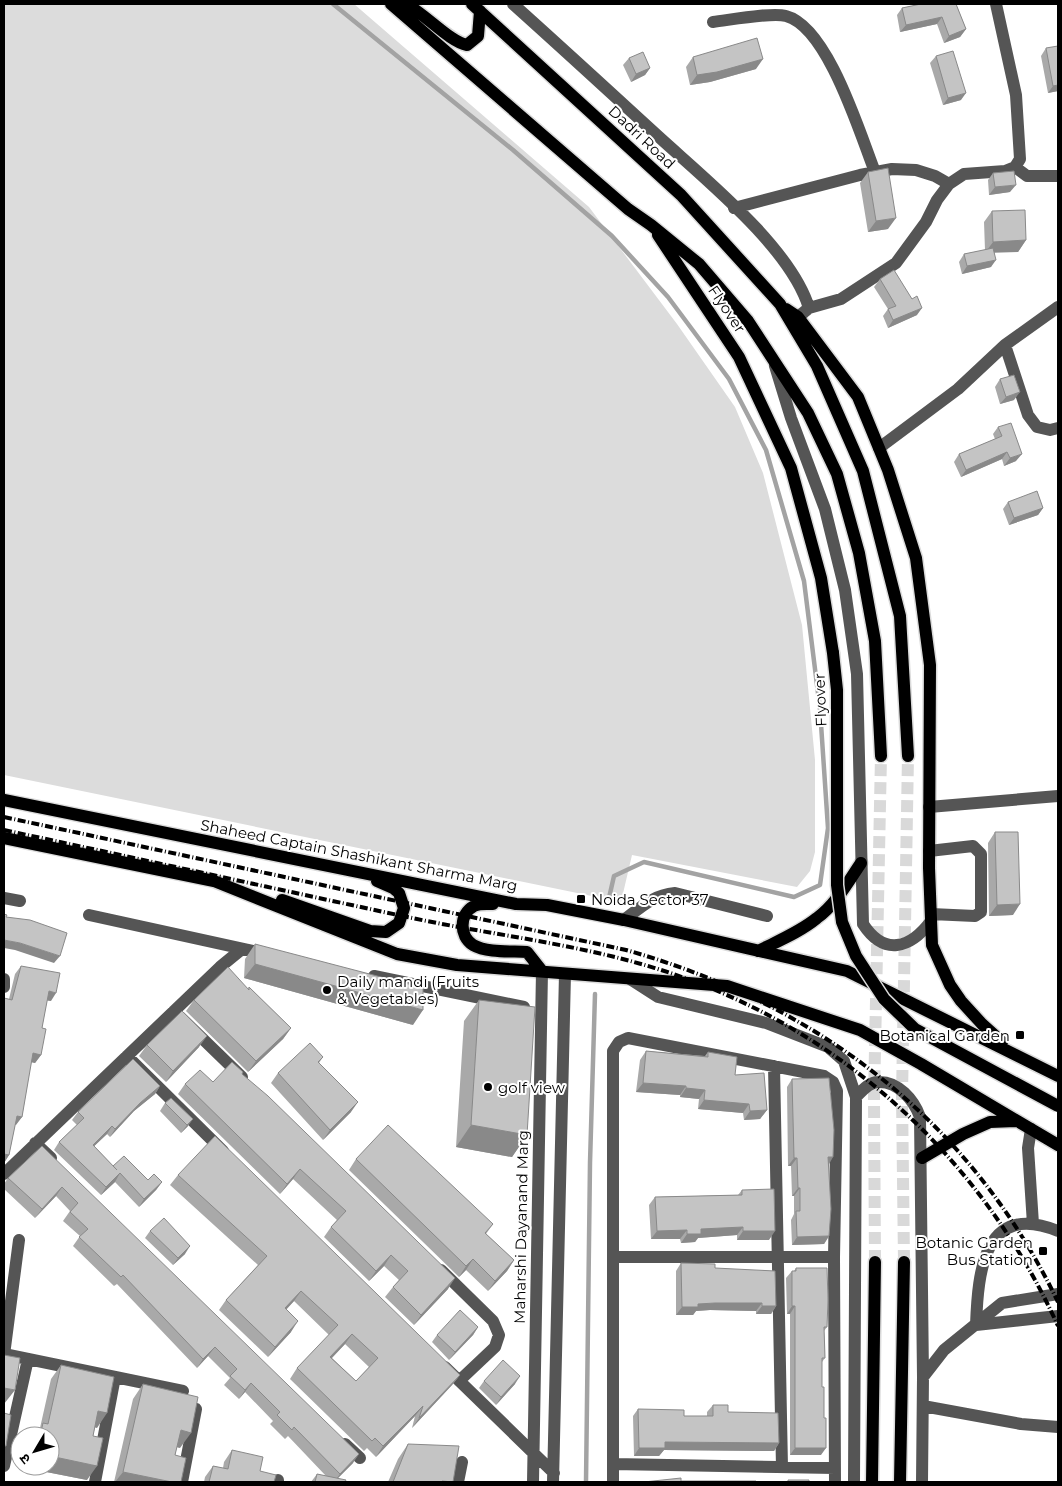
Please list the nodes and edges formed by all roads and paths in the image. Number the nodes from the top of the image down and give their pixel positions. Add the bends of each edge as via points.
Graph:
1 (391, 4) edge
2 (406, 4) edge
3 (513, 4) edge
4 (996, 4) edge
5 (476, 8) edge
6 (714, 22) dead end
7 (1015, 167) junction
8 (875, 172) junction
9 (1058, 176) edge
10 (949, 184) junction
11 (734, 208) junction
12 (651, 224) junction
13 (780, 304) junction
14 (1058, 307) edge
15 (809, 308) junction
16 (798, 317) junction
17 (1005, 345) junction
18 (774, 361) junction
19 (1058, 428) edge
20 (879, 448) junction
21 (881, 756) tunnel mouth
22 (908, 756) tunnel mouth
23 (1058, 796) edge
24 (4, 800) edge
25 (929, 808) junction
26 (4, 838) edge
27 (929, 852) junction
28 (861, 863) junction
29 (350, 870) junction
30 (214, 881) junction
31 (4, 898) edge
32 (20, 901) dead end
33 (516, 904) junction
34 (89, 915) dead end
35 (767, 916) dead end
36 (931, 918) junction
37 (624, 920) junction
38 (242, 950) junction
39 (758, 951) junction
40 (281, 957) edge
41 (542, 972) junction
42 (358, 973) edge
43 (565, 974) junction
44 (4, 979) edge
45 (630, 979) junction
46 (4, 987) edge
47 (541, 1010) junction
48 (174, 1011) junction
49 (1015, 1054) junction
50 (127, 1056) junction
51 (774, 1066) junction
52 (1058, 1070) edge
53 (1058, 1076) edge
54 (254, 1089) edge
55 (856, 1097) junction
56 (1058, 1106) edge
57 (1016, 1121) junction
58 (1031, 1129) junction
59 (35, 1143) junction
60 (1058, 1145) edge
61 (922, 1158) junction
62 (232, 1161) edge
63 (62, 1168) edge
64 (4, 1174) edge
65 (1033, 1224) junction
66 (1058, 1231) edge
67 (19, 1240) dead end
68 (614, 1257) junction
69 (779, 1257) junction
70 (834, 1257) junction
71 (430, 1260) edge
72 (875, 1262) tunnel mouth
73 (904, 1262) tunnel mouth
74 (1058, 1294) edge
75 (1058, 1316) edge
76 (976, 1325) junction
77 (4, 1354) edge
78 (28, 1359) junction
79 (438, 1360) edge
80 (115, 1376) junction
81 (923, 1377) junction
82 (459, 1381) junction
83 (183, 1392) edge
84 (923, 1406) junction
85 (196, 1409) edge
86 (1058, 1427) edge
87 (339, 1438) edge
88 (533, 1452) junction
89 (360, 1458) edge
90 (462, 1462) dead end
91 (613, 1464) junction
92 (4, 1466) edge
93 (782, 1466) junction
94 (835, 1468) junction
95 (553, 1478) edge
96 (95, 1482) edge
97 (182, 1482) edge
98 (458, 1482) edge
99 (533, 1482) edge
100 (613, 1482) edge
101 (835, 1482) edge
102 (854, 1482) edge
103 (872, 1482) edge
104 (900, 1482) edge
105 (922, 1482) edge

1 - 12 main road via 628,209
2 - 5 main road via 419,10 458,43 467,45 478,36
3 - 11 street
4 - 7 street via 1016,95 1020,159
5 - 13 main road, Dadri Road via 681,194
6 - 8 street via 783,15 805,27 821,46 833,70
7 - 9 street via 1028,176
7 - 10 street via 1005,171 964,174
8 - 10 street via 916,170
8 - 11 street
10 - 15 street via 896,263 841,299
11 - 15 street via 788,265 804,292
12 - 18 main road via 699,264 748,321
12 - 56 main road, Flyover, bridge via 739,357 791,468 807,522 821,578 837,690 837,884 842,922 856,956 884,999 915,1029
13 - 16 main road
13 - 22 main road via 817,366 863,472 900,616
14 - 17 street
15 - 16 street
16 - 20 main road via 858,397
17 - 19 street via 1028,415 1037,427
17 - 20 street via 958,389
18 - 21 main road via 808,413 838,474 875,641
18 - 28 street via 825,509 845,590 857,674
20 - 25 main road via 916,558 919,576 930,665
23 - 25 street
24 - 29 main road, Shaheed Captain Shashikant Sharma Marg
25 - 27 main road
26 - 30 main road
27 - 36 main road
27 - 36 street via 973,846 981,854 981,912 975,916
28 - 36 street via 862,924 872,939 891,946 910,942 922,934
28 - 39 main road via 818,918
29 - 30 main road via 399,893 403,916 393,928 370,931 315,910
29 - 33 main road, Shaheed Captain Shashikant Sharma Marg
30 - 41 main road via 397,954 456,965
31 - 32 street
33 - 37 main road, Shaheed Captain Shashikant Sharma Marg via 547,905
33 - 41 main road via 474,906 464,916 463,930 475,946 527,952
34 - 38 street
35 - 37 street via 675,893 660,894
36 - 49 main road via 932,945 950,985 982,1024
37 - 39 main road, Shaheed Captain Shashikant Sharma Marg
38 - 40 street
38 - 48 street
39 - 49 main road, Shaheed Captain Shashikant Sharma Marg via 863,977
41 - 43 main road
41 - 47 street, Maharshi Dayanand Marg
42 - 47 street
43 - 45 main road
43 - 95 street
44 - 46 street
45 - 55 street via 658,997 766,1023 828,1047 844,1061
45 - 57 main road via 727,986 860,1030
47 - 88 street, Maharshi Dayanand Marg
48 - 50 street
48 - 54 street
49 - 53 main road
50 - 59 street
50 - 62 street
51 - 68 street via 628,1038 619,1042 613,1051
51 - 69 street
51 - 70 street via 824,1076 838,1091
52 - 53 street
55 - 61 street via 866,1086 877,1082 892,1085 910,1097 920,1117
55 - 102 street
57 - 58 main road
57 - 61 main road via 990,1122
58 - 60 main road
58 - 65 street via 1028,1148
59 - 63 street
59 - 64 street
61 - 81 street
65 - 66 street
65 - 76 street via 1007,1227 994,1240 978,1284
67 - 77 street
68 - 69 street
68 - 91 street
69 - 70 street
69 - 93 street
70 - 94 street
71 - 82 street via 493,1321 499,1335 495,1347
72 - 103 main road
73 - 104 main road
74 - 76 street via 1002,1303
75 - 76 street
76 - 81 street via 944,1350
77 - 78 street
78 - 80 street
78 - 92 street
79 - 82 street
80 - 83 street
80 - 96 street
81 - 84 street
82 - 88 street
84 - 86 street via 1022,1424
84 - 105 street
85 - 97 street
87 - 89 street
88 - 95 street
88 - 99 street, Maharshi Dayanand Marg
90 - 98 street
91 - 93 street
91 - 100 street
93 - 94 street
94 - 101 street

